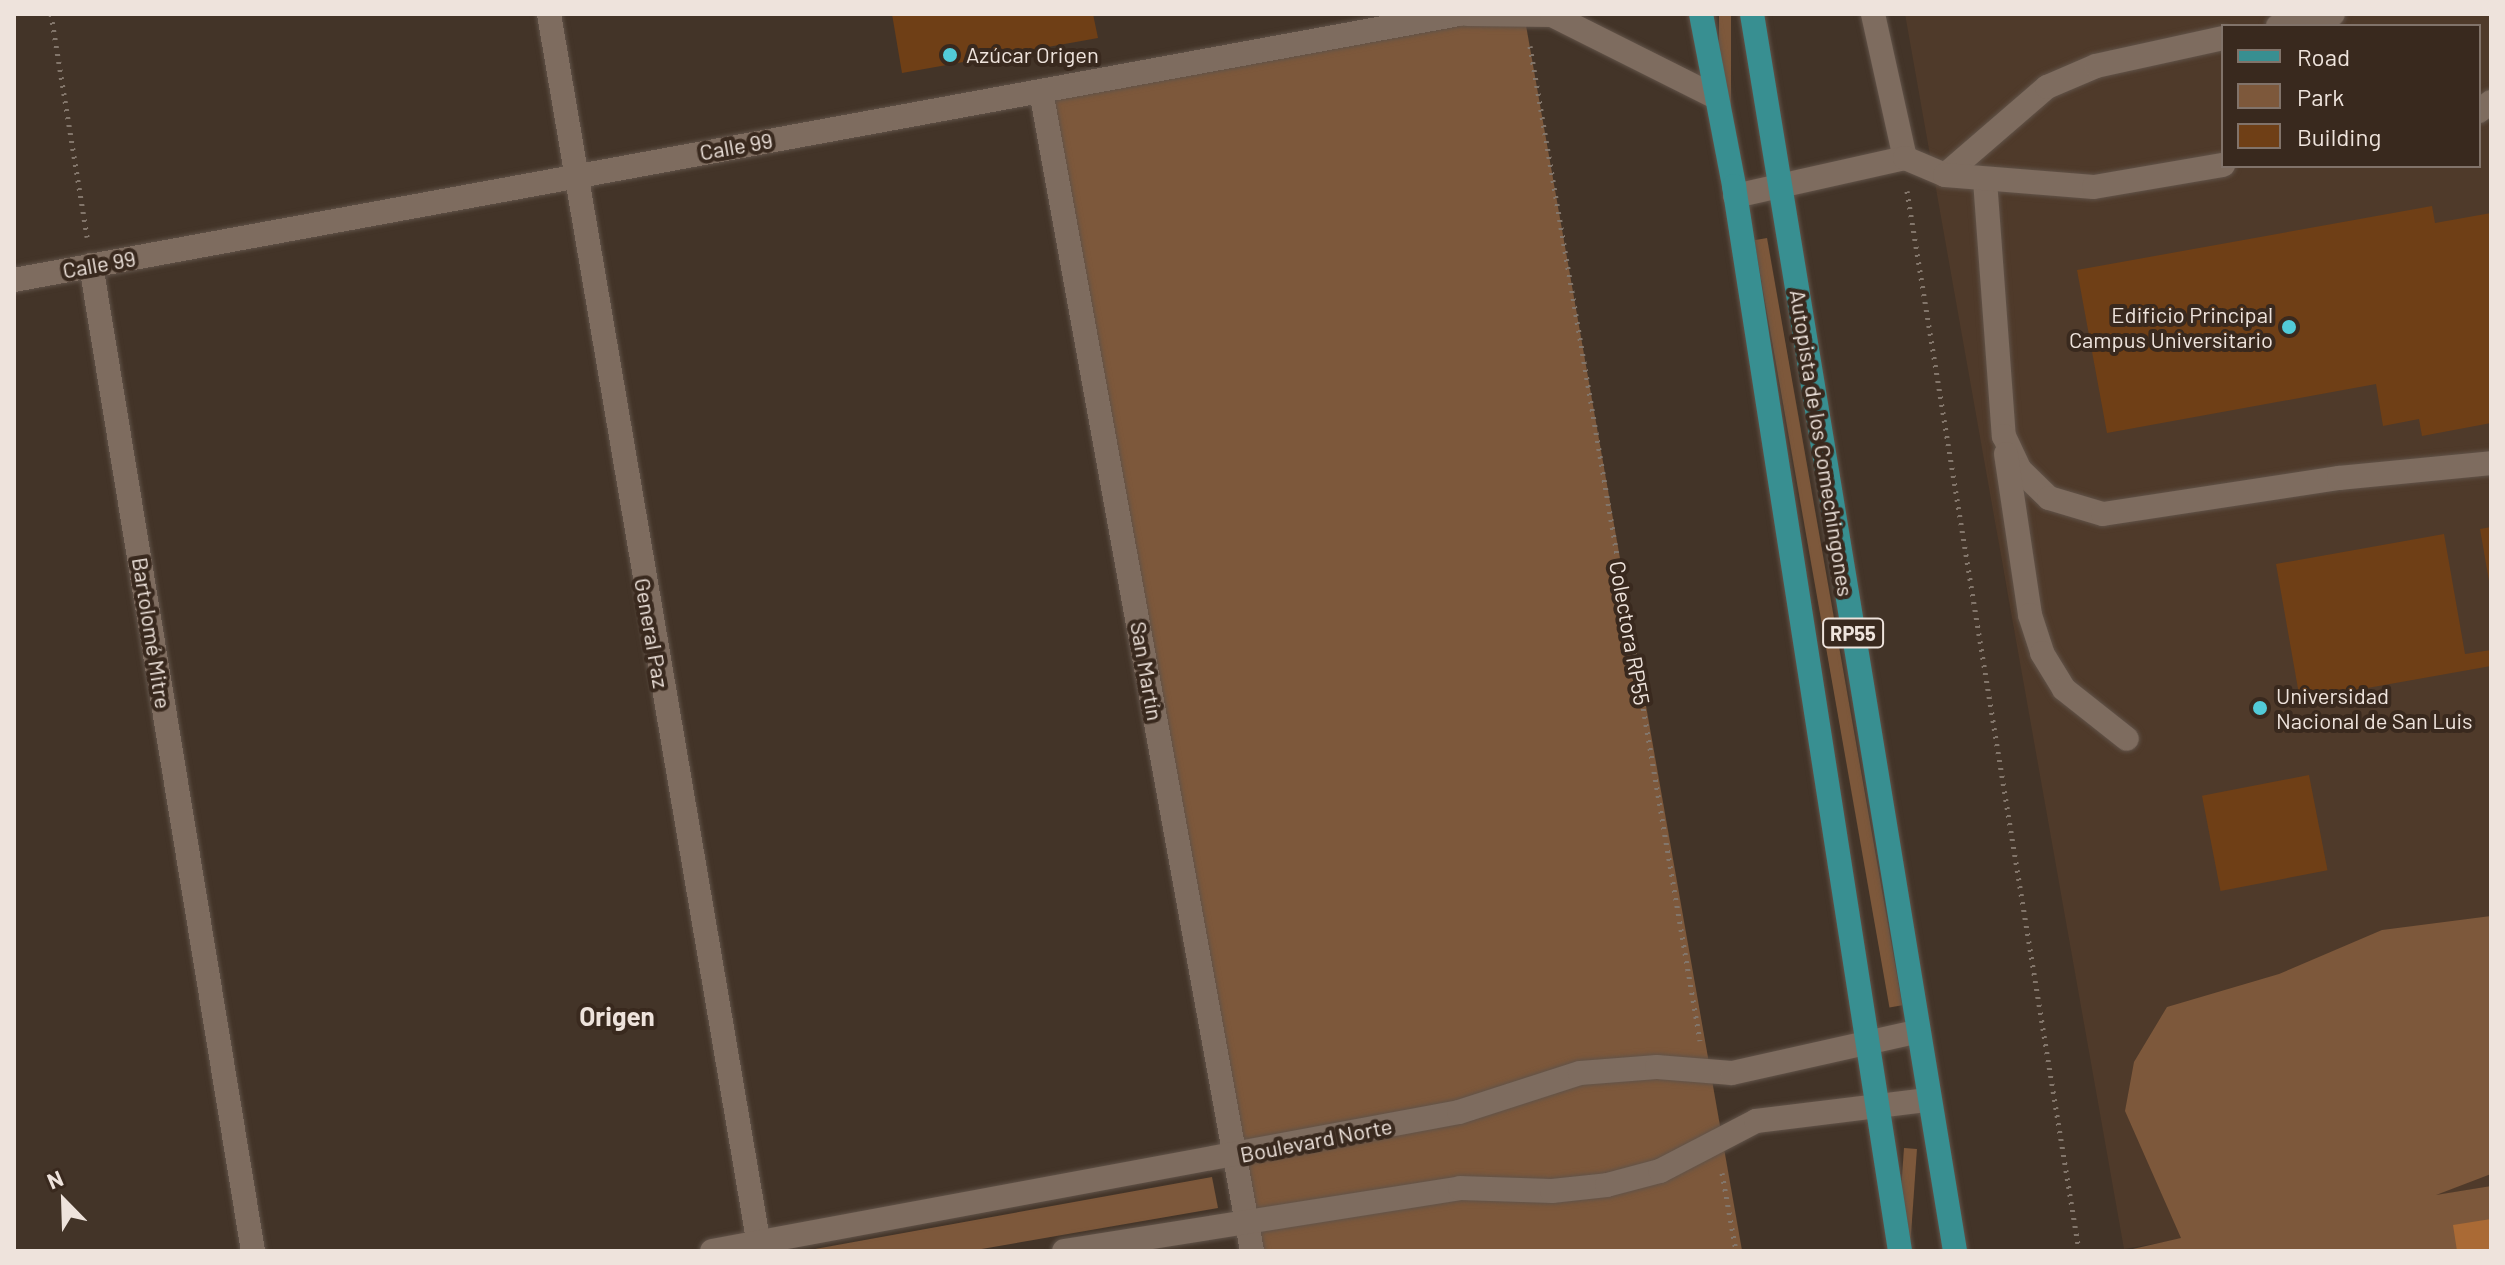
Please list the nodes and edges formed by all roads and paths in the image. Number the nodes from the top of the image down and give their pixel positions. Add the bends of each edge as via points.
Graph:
1 (51, 14) edge
2 (549, 14) edge
3 (1459, 14) edge
4 (1467, 14) edge
5 (1701, 14) edge
6 (1752, 14) edge
7 (1873, 14) edge
8 (2333, 14) edge
9 (2287, 24) edge
10 (1527, 30) dead end
11 (2221, 38) edge
12 (1041, 91) junction
13 (1716, 97) junction
14 (1905, 158) junction
15 (2221, 165) edge
16 (1945, 175) junction
17 (573, 177) junction
18 (1985, 180) junction
19 (1781, 186) junction
20 (1735, 196) junction
21 (91, 265) junction
22 (14, 280) edge
23 (2004, 436) junction
24 (2491, 463) edge
25 (2127, 739) dead end
26 (1916, 1032) junction
27 (1868, 1040) junction
28 (1701, 1052) dead end
29 (1928, 1100) junction
30 (1878, 1106) junction
31 (1235, 1157) junction
32 (1720, 1159) dead end
33 (1248, 1220) junction
34 (759, 1247) edge
35 (253, 1251) edge
36 (712, 1251) edge
37 (1064, 1251) edge
38 (1252, 1251) edge
39 (1736, 1251) edge
40 (1900, 1251) edge
41 (1955, 1251) edge
42 (2079, 1251) edge

1 - 21 path
2 - 17 street, General Paz
3 - 12 street, Calle 99
4 - 13 street via 1552,15
5 - 13 main road, RP55
6 - 19 main road, Autopista de los Comechingones / RP55
7 - 14 street
8 - 9 street
10 - 28 path, Colectora RP55
11 - 16 street via 2096,66 2047,87
12 - 17 street, Calle 99
12 - 31 street, San Martín
13 - 20 main road, RP55
14 - 16 street
14 - 19 street
14 - 42 path
15 - 18 street via 2094,187
16 - 18 street
17 - 21 street, Calle 99
17 - 34 street, General Paz
18 - 23 street
19 - 20 street
19 - 26 main road, Autopista de los Comechingones / RP55
20 - 27 main road, RP55
21 - 22 street, Calle 99
21 - 35 street, Bartolomé Mitre
23 - 24 street via 2020,470 2049,498 2103,514 2339,478
23 - 25 street via 2030,615 2042,653 2064,689
26 - 27 street, Boulevard Norte
26 - 29 main road, Autopista de los Comechingones / RP55
27 - 30 main road, RP55
27 - 31 street, Boulevard Norte via 1732,1073 1657,1067 1580,1073 1459,1112
29 - 30 street
29 - 41 main road, Autopista de los Comechingones / RP55
30 - 33 street via 1756,1121 1660,1171 1607,1185 1552,1191 1460,1188
30 - 40 main road, RP55
31 - 33 street, San Martín
31 - 34 street, Boulevard Norte
32 - 39 path
33 - 37 street
33 - 38 street, San Martín
34 - 36 street, Boulevard Norte

